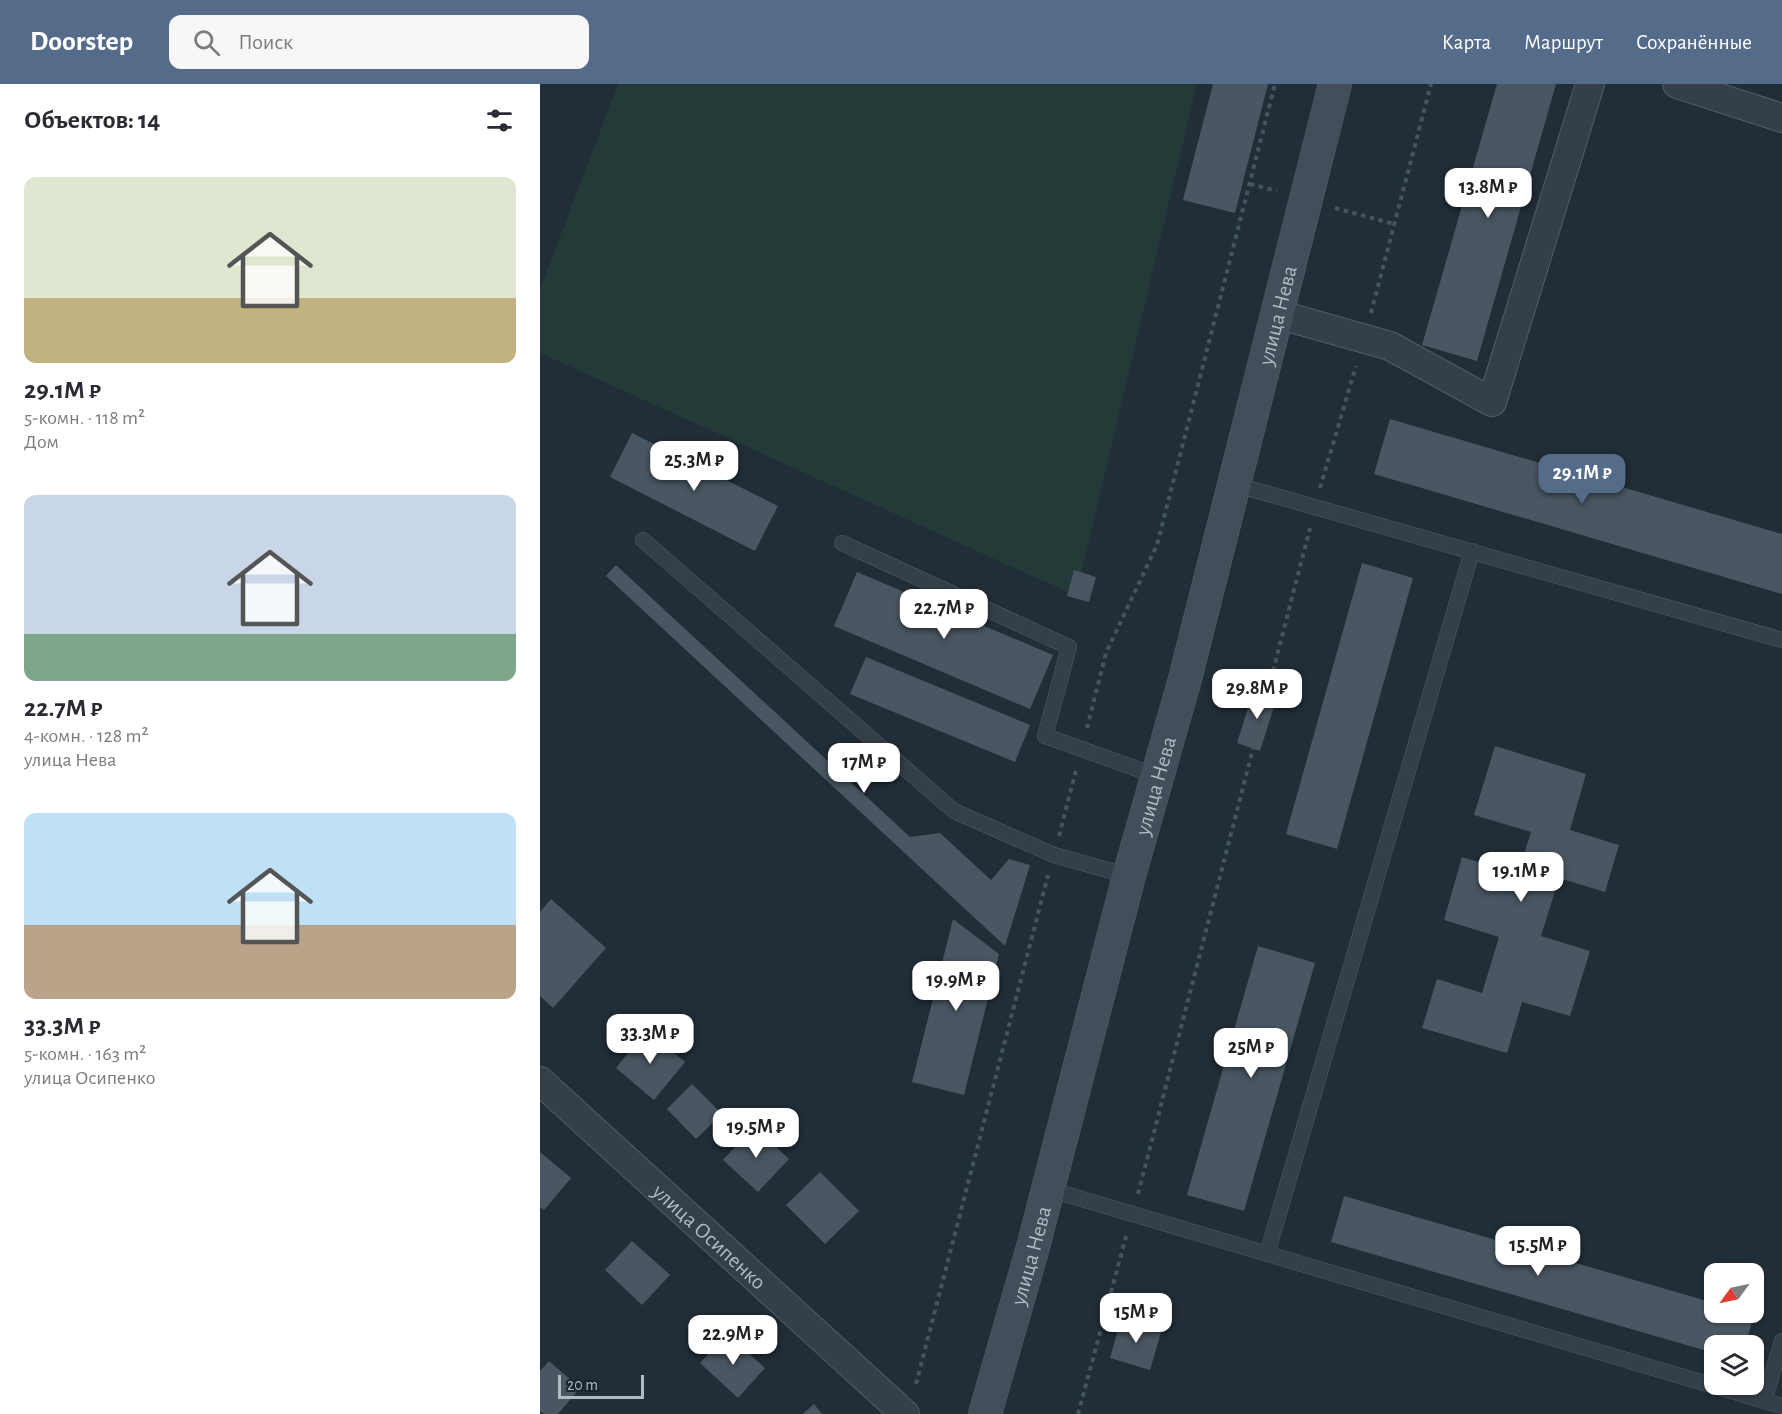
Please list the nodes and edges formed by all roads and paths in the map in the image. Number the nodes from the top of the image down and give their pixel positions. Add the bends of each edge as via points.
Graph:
1 (1335, 84) edge
2 (1431, 84) edge
3 (1590, 84) edge
4 (1677, 84) edge
5 (1782, 118) edge
6 (1250, 183) dead end
7 (1277, 191) dead end
8 (1329, 206) dead end
9 (1394, 224) junction
10 (1277, 314) junction
11 (1364, 338) junction
12 (1234, 484) junction
13 (1315, 507) junction
14 (643, 540) dead end
15 (842, 543) dead end
16 (1472, 551) junction
17 (1782, 640) edge
18 (1157, 776) junction
19 (1129, 876) junction
20 (540, 1081) edge
21 (1048, 1189) junction
22 (1132, 1214) junction
23 (1267, 1254) junction
24 (1782, 1341) edge
25 (1764, 1401) junction
26 (1782, 1406) edge
27 (905, 1414) edge
28 (985, 1414) edge
29 (1078, 1414) edge

1 - 10 main road, улица Нева
2 - 9 path
3 - 11 street via 1492,402 1390,346
4 - 5 street
6 - 7 path
8 - 9 path
9 - 11 path
10 - 11 street
10 - 12 main road, улица Нева
11 - 13 path
12 - 13 lane
12 - 18 main road, улица Нева
13 - 16 lane
13 - 22 path
14 - 19 lane via 954,811 1054,855
15 - 18 lane via 1069,647 1045,736
16 - 17 lane
16 - 23 lane
18 - 19 main road, улица Нева
19 - 21 main road, улица Нева
20 - 27 street, улица Осипенко
21 - 22 lane
21 - 28 main road, улица Нева
22 - 23 lane
22 - 29 path
23 - 25 lane
24 - 25 lane
25 - 26 lane

